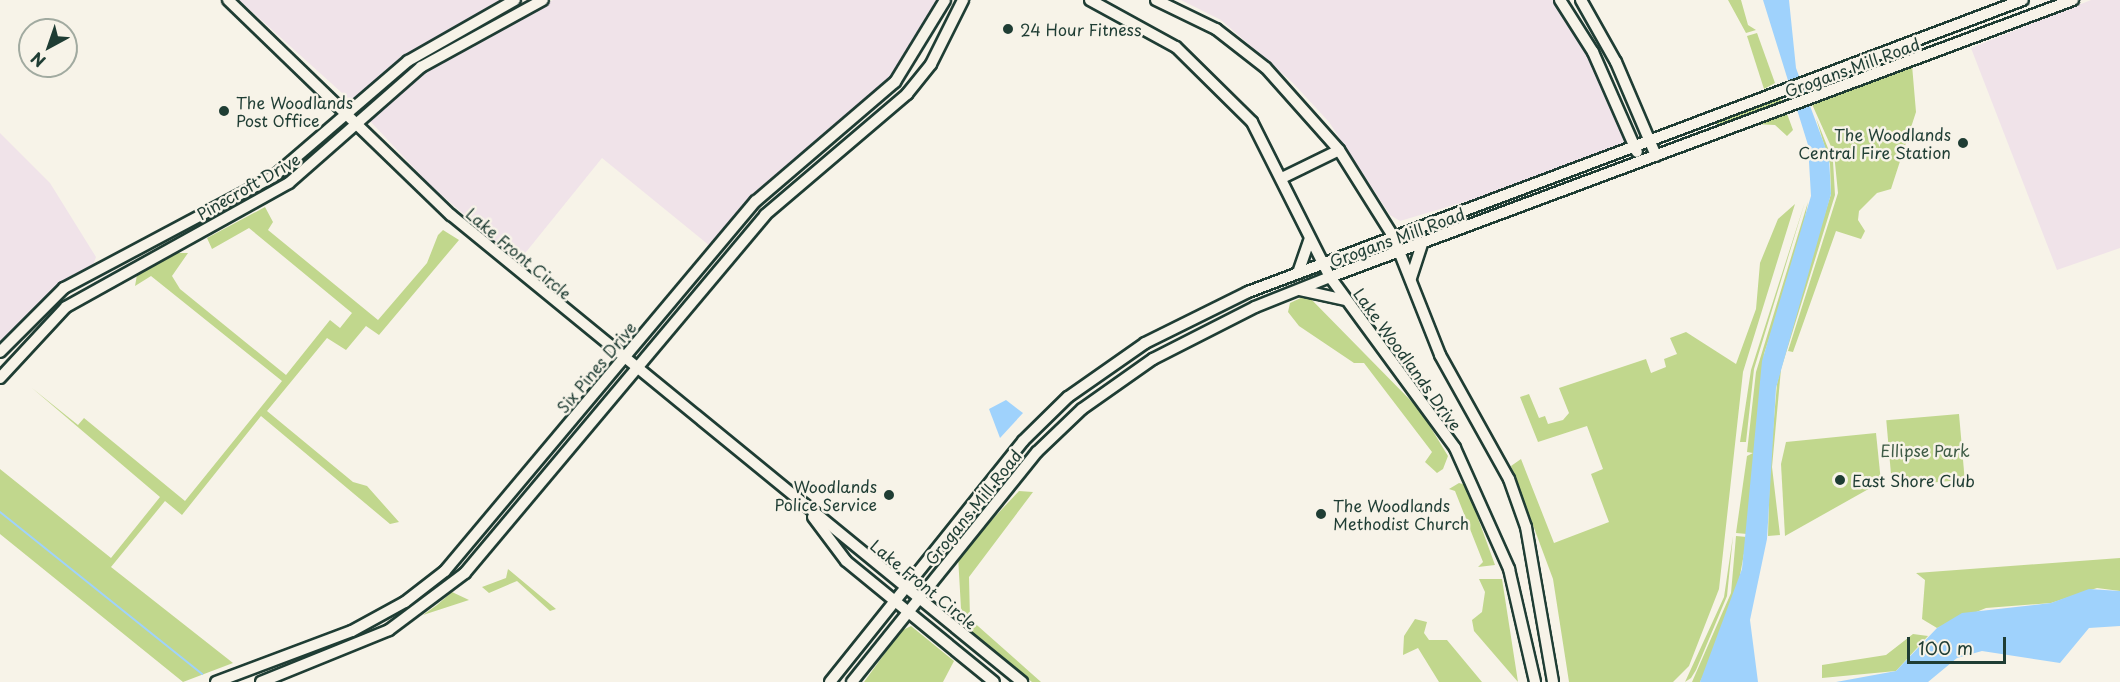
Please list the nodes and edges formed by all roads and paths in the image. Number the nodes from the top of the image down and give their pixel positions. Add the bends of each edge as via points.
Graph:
1 (228, 0) edge
2 (515, 0) edge
3 (543, 0) edge
4 (945, 0) edge
5 (963, 0) edge
6 (1090, 0) edge
7 (1156, 0) edge
8 (1560, 0) edge
9 (1581, 0) edge
10 (2023, 0) edge
11 (2073, 0) edge
12 (1608, 46) junction
13 (1593, 52) junction
14 (895, 82) junction
15 (907, 94) junction
16 (349, 114) junction
17 (358, 124) junction
18 (1329, 138) junction
19 (1650, 140) junction
20 (1635, 146) junction
21 (1339, 150) junction
22 (1656, 156) junction
23 (1323, 157) junction
24 (1642, 161) junction
25 (799, 164) junction
26 (809, 175) junction
27 (1284, 177) junction
28 (1382, 217) junction
29 (1422, 226) junction
30 (1393, 236) junction
31 (1310, 238) junction
32 (720, 241) junction
33 (1422, 244) junction
34 (731, 252) junction
35 (1400, 253) junction
36 (1322, 263) junction
37 (1298, 273) junction
38 (1330, 277) junction
39 (1411, 284) junction
40 (1299, 290) junction
41 (1346, 300) junction
42 (0, 352) edge
43 (623, 358) junction
44 (635, 369) junction
45 (0, 378) edge
46 (807, 510) junction
47 (903, 586) junction
48 (918, 597) junction
49 (893, 599) junction
50 (907, 610) junction
51 (352, 631) junction
52 (358, 645) junction
53 (253, 668) junction
54 (216, 682) edge
55 (259, 682) edge
56 (831, 682) edge
57 (852, 682) edge
58 (994, 682) edge
59 (1022, 682) edge
60 (1534, 682) edge
61 (1552, 682) edge

1 - 16 street, Lake Front Circle
2 - 16 street, Pinecroft Drive via 408,61
3 - 17 street, Pinecroft Drive via 421,67
4 - 14 street, Six Pines Drive
5 - 15 street, Six Pines Drive via 932,64
6 - 27 street, Lake Woodlands Drive via 1155,32 1201,67 1252,123
7 - 18 street, Lake Woodlands Drive via 1240,46
8 - 13 street
9 - 12 street
10 - 19 street, Grogans Mill Road
11 - 22 street, Grogans Mill Road
12 - 13 street
12 - 19 street
13 - 20 street
14 - 15 street
14 - 25 street, Six Pines Drive
15 - 26 street, Six Pines Drive
16 - 17 street, Lake Front Circle
16 - 42 street, Pinecroft Drive via 273,177 64,288
17 - 43 street, Lake Front Circle via 451,215
17 - 45 street, Pinecroft Drive via 289,183 66,307
18 - 21 street, Lake Woodlands Drive
18 - 23 street
19 - 20 street, Grogans Mill Road
19 - 22 street
20 - 24 street
20 - 29 street, Grogans Mill Road
21 - 23 street
21 - 28 street, Lake Woodlands Drive
22 - 24 street, Grogans Mill Road
23 - 27 street
24 - 33 street, Grogans Mill Road
25 - 26 street
25 - 32 street, Six Pines Drive
26 - 34 street, Six Pines Drive
27 - 31 street, Lake Woodlands Drive
28 - 29 street via 1400,225
28 - 30 street, Lake Woodlands Drive
29 - 30 street, Grogans Mill Road
30 - 35 street, Lake Woodlands Drive
30 - 36 street, Grogans Mill Road
31 - 36 street, Lake Woodlands Drive
31 - 37 street
32 - 34 street
32 - 43 street, Six Pines Drive
33 - 35 street, Grogans Mill Road
33 - 39 street
34 - 44 street, Six Pines Drive
35 - 38 street, Grogans Mill Road
35 - 39 street, Lake Woodlands Drive
36 - 37 street, Grogans Mill Road
36 - 38 street, Lake Woodlands Drive
37 - 47 street, Grogans Mill Road via 1145,343 1068,397 1001,465
38 - 40 street, Grogans Mill Road
38 - 41 street, Lake Woodlands Drive
39 - 61 street, Lake Woodlands Drive via 1440,355 1509,479 1526,526
40 - 41 street
40 - 48 street, Grogans Mill Road via 1153,359 1082,409 1011,481
41 - 60 street, Lake Woodlands Drive via 1455,448 1509,569
43 - 44 street, Lake Front Circle
43 - 51 street, Six Pines Drive via 453,562 405,602
44 - 46 street, Lake Front Circle
44 - 52 street, Six Pines Drive via 465,573 416,613
46 - 47 street, Lake Front Circle
46 - 49 street, Lake Front Circle via 842,556
47 - 48 street, Lake Front Circle
47 - 49 street, Grogans Mill Road
48 - 50 street, Grogans Mill Road
48 - 59 street, Lake Front Circle
49 - 50 street, Lake Front Circle
49 - 56 street, Grogans Mill Road
50 - 57 street, Grogans Mill Road
50 - 58 street, Lake Front Circle
51 - 52 street
51 - 53 street, Six Pines Drive
52 - 55 street, Six Pines Drive
53 - 54 street, Six Pines Drive
53 - 55 street

